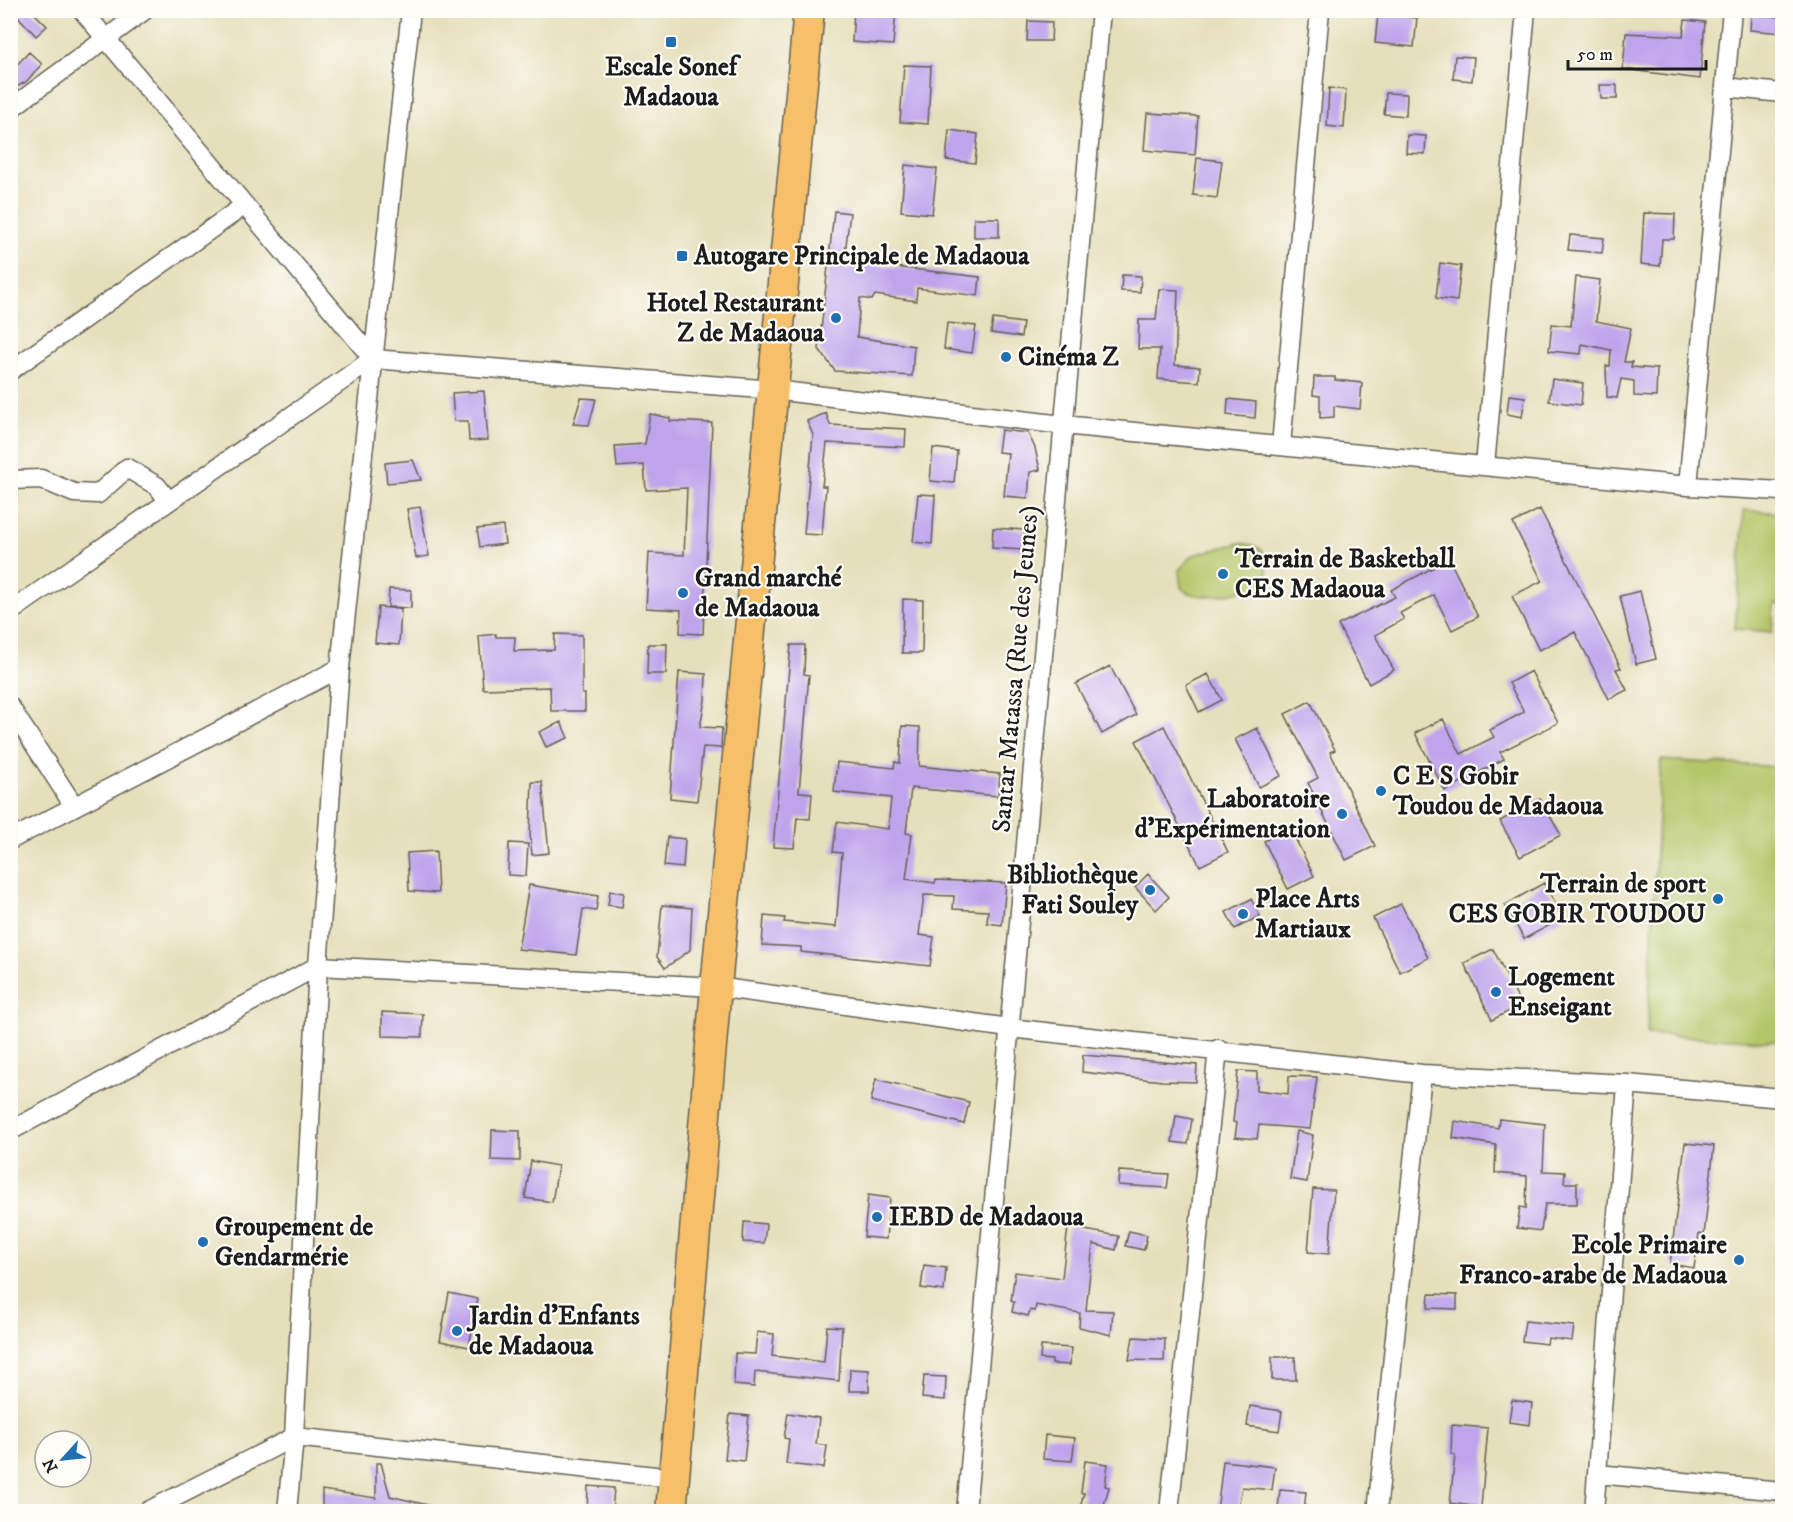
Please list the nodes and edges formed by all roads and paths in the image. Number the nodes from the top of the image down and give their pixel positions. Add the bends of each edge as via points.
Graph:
1 (82, 10) edge
2 (145, 10) edge
3 (411, 10) edge
4 (809, 10) edge
5 (1101, 10) edge
6 (1320, 10) edge
7 (1526, 10) edge
8 (1732, 10) edge
9 (106, 39) junction
10 (1725, 87) junction
11 (1782, 93) edge
12 (10, 109) edge
13 (245, 206) junction
14 (373, 359) junction
15 (10, 372) edge
16 (774, 390) junction
17 (1063, 425) junction
18 (1281, 446) junction
19 (1485, 466) junction
20 (10, 480) edge
21 (1688, 486) junction
22 (1782, 491) edge
23 (169, 501) junction
24 (10, 612) edge
25 (340, 668) junction
26 (10, 707) edge
27 (74, 806) junction
28 (10, 840) edge
29 (318, 966) junction
30 (717, 987) junction
31 (1009, 1028) junction
32 (1218, 1049) junction
33 (1422, 1074) junction
34 (1627, 1084) junction
35 (1782, 1098) edge
36 (10, 1131) edge
37 (294, 1437) junction
38 (1597, 1474) junction
39 (674, 1478) junction
40 (1782, 1491) edge
41 (146, 1512) edge
42 (287, 1512) edge
43 (671, 1512) edge
44 (966, 1512) edge
45 (1169, 1512) edge
46 (1377, 1512) edge
47 (1594, 1512) edge

1 - 9 street
2 - 9 street
3 - 14 street
4 - 16 highway
5 - 17 street, Santar Matassa (Rue des Jeunes)
6 - 18 street
7 - 19 street
8 - 10 street
9 - 12 street
9 - 13 street
10 - 11 street
10 - 21 street
13 - 14 street
13 - 15 street
14 - 16 street
14 - 23 street
14 - 25 street
16 - 17 street
16 - 30 highway
17 - 18 street
17 - 31 street, Santar Matassa (Rue des Jeunes)
18 - 19 street
19 - 21 street
20 - 23 street via 41,479 74,493 98,494 127,468 157,486
21 - 22 street
23 - 24 street
25 - 27 street
25 - 29 street
26 - 27 street
27 - 28 street
29 - 30 street
29 - 36 street
29 - 37 street
30 - 31 street
30 - 39 highway
31 - 32 street
31 - 44 street, Santar Matassa (Rue des Jeunes)
32 - 33 street
32 - 45 street
33 - 34 street
33 - 46 street
34 - 35 street
34 - 38 street
37 - 39 street
37 - 41 street
37 - 42 street
38 - 40 street
38 - 47 street
39 - 43 highway

